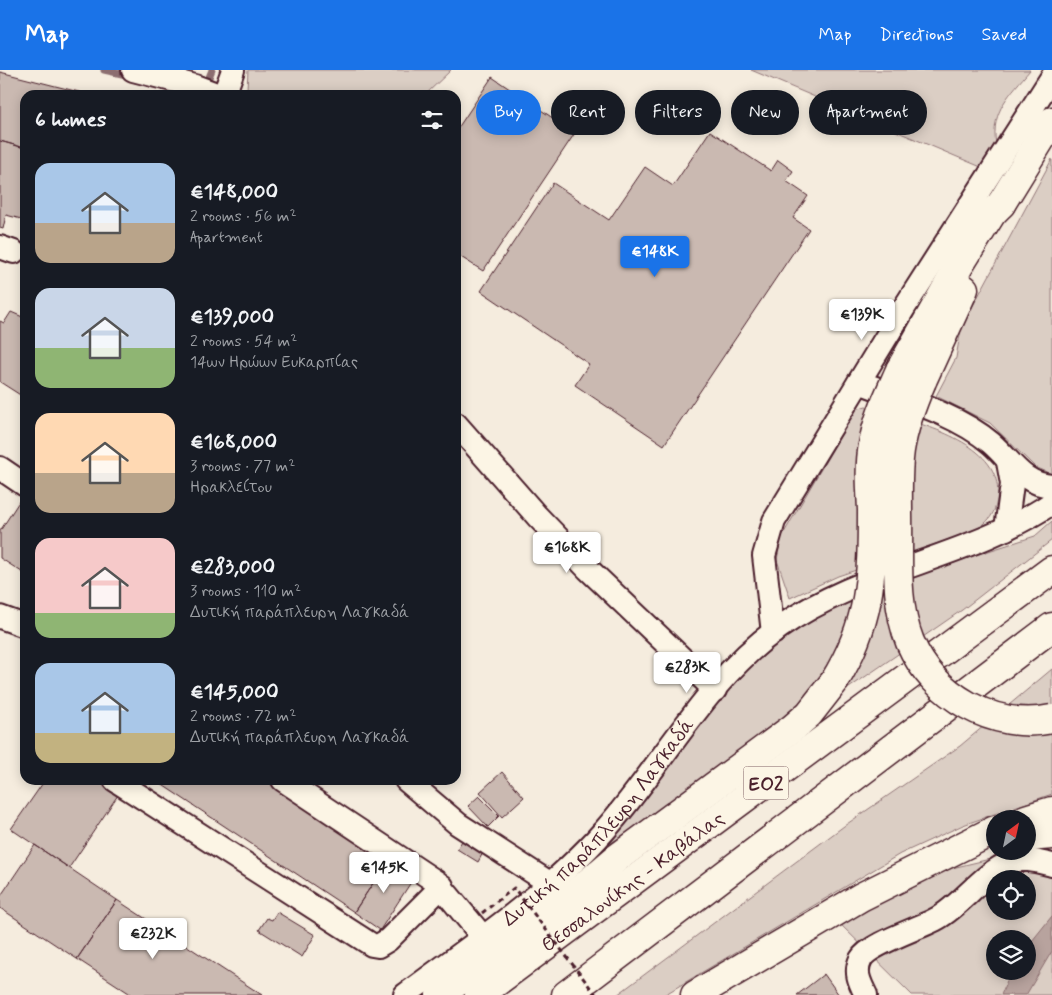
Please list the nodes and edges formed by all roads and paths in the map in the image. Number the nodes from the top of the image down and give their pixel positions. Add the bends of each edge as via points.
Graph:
1 (133, 70) edge
2 (233, 70) edge
3 (1052, 77) edge
4 (206, 90) edge
5 (226, 90) edge
6 (1052, 121) edge
7 (911, 376) junction
8 (859, 382) junction
9 (461, 430) edge
10 (1008, 462) junction
11 (0, 468) edge
12 (20, 481) edge
13 (1050, 498) edge
14 (1006, 529) junction
15 (1052, 570) edge
16 (0, 617) edge
17 (20, 624) edge
18 (1052, 627) edge
19 (773, 632) junction
20 (715, 690) junction
21 (1052, 719) edge
22 (123, 785) edge
23 (290, 785) edge
24 (412, 785) edge
25 (1052, 811) edge
26 (1036, 816) edge
27 (986, 834) edge
28 (1052, 835) edge
29 (1036, 836) edge
30 (986, 845) edge
31 (943, 856) junction
32 (1052, 865) edge
33 (551, 884) junction
34 (442, 886) junction
35 (482, 913) dead end
36 (483, 937) junction
37 (405, 995) edge
38 (440, 995) edge
39 (479, 995) edge
40 (566, 995) edge
41 (596, 995) edge
42 (695, 995) edge
43 (866, 995) edge

1 - 4 street
2 - 5 street
3 - 8 street
6 - 7 main road via 1001,204 996,228 952,313
7 - 21 main road, bridge via 898,472 901,597 910,642 937,682 973,708 1021,721
7 - 38 main road, bridge via 877,424 872,447 870,592 857,640 834,682 809,714 793,728
8 - 10 street via 966,426 992,444
8 - 19 street via 785,502 769,535 764,556
9 - 20 street via 581,562
10 - 13 street via 1025,478 1038,498
10 - 14 street via 1012,484
11 - 12 street
13 - 14 street, Δυτική παράπλευρη Λαγκαδά
14 - 19 street, Δυτική παράπλευρη Λαγκαδά via 821,602
15 - 39 main road, Θεσσαλονίκης - Καβάλας / ΕΟ2
16 - 17 street
18 - 40 main road, ΕΟ2
19 - 20 street, Δυτική παράπλευρη Λαγκαδά via 744,656
20 - 33 street, Δυτική παράπλευρη Λαγκαδά via 620,814
22 - 34 street via 372,945 378,946 388,940
23 - 34 street
24 - 33 street via 458,824
25 - 26 main road
27 - 31 main road
28 - 29 main road
30 - 31 main road
31 - 42 main road via 829,915
32 - 43 street via 1012,861 997,869 940,916 873,947 862,958 858,969 859,982
33 - 36 street, Δυτική παράπλευρη Λαγκαδά
34 - 36 street
35 - 41 path, bridge via 514,888
36 - 37 street, Δυτική παράπλευρη Λαγκαδά

